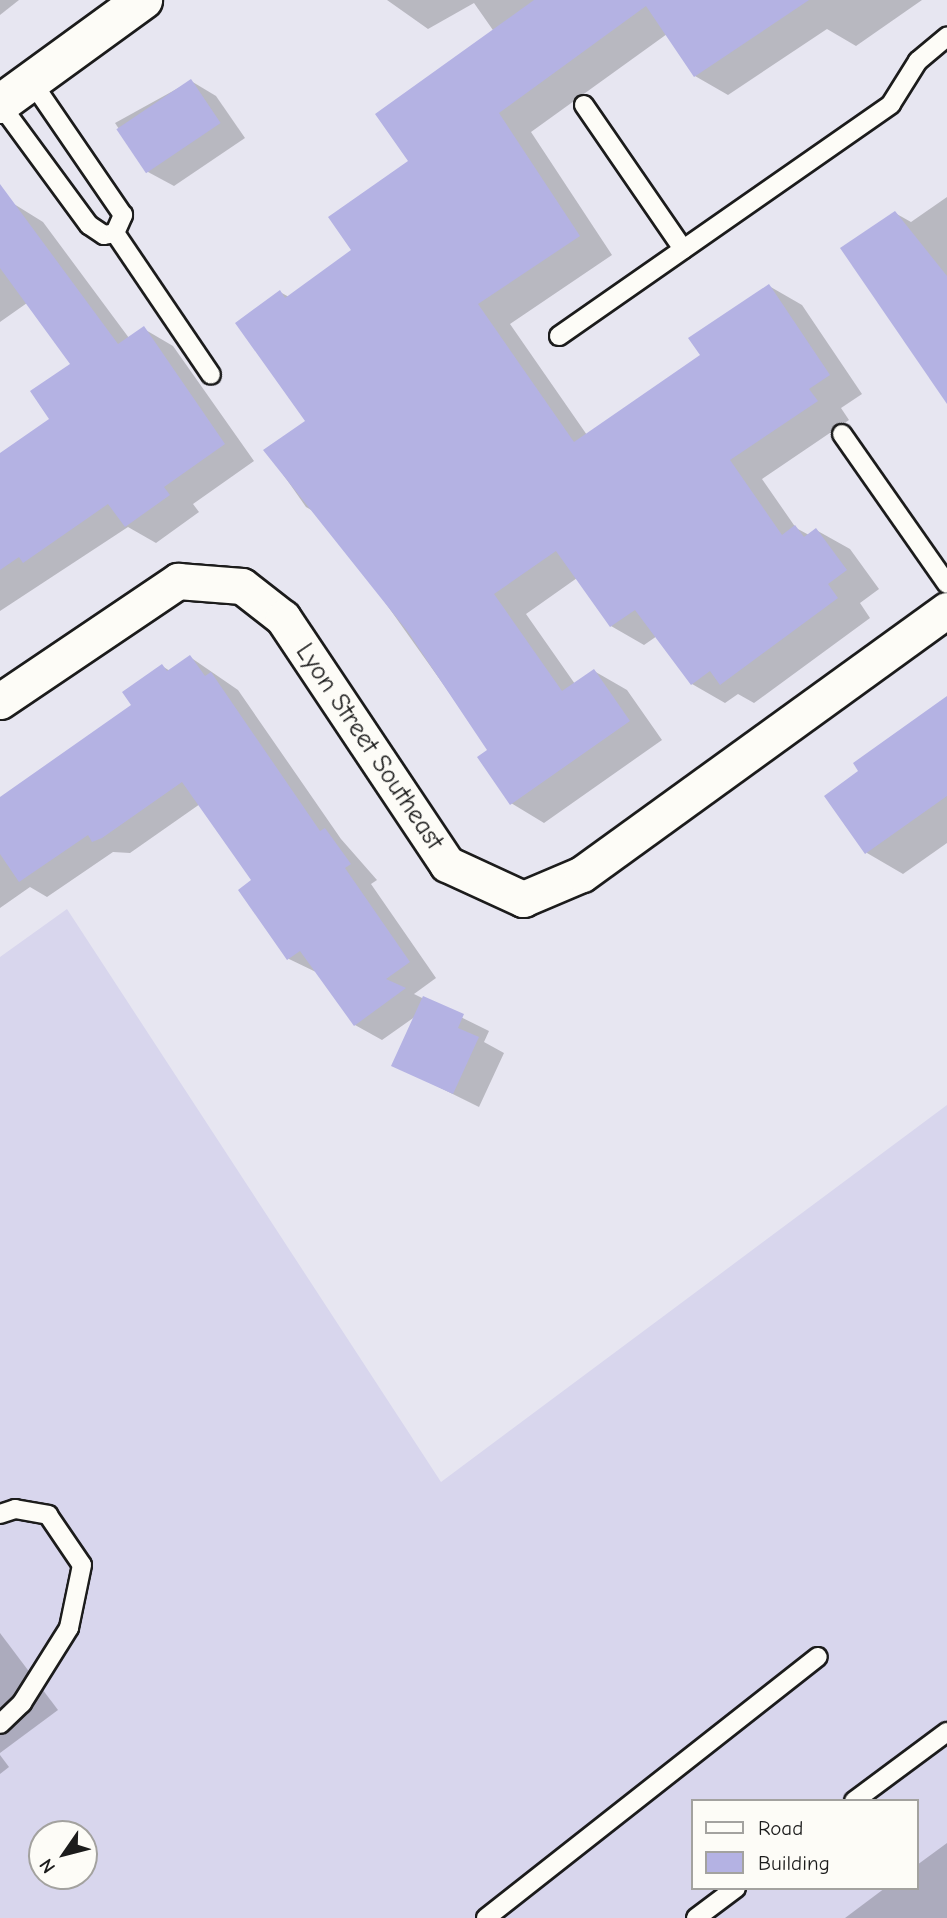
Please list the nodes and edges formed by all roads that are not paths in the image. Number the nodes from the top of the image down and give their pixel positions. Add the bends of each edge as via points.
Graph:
1 (143, 0) edge
2 (947, 37) edge
3 (32, 82) junction
4 (0, 104) edge
5 (584, 105) dead end
6 (115, 233) junction
7 (682, 249) junction
8 (559, 336) dead end
9 (211, 375) dead end
10 (842, 434) dead end
11 (947, 584) edge
12 (947, 610) edge
13 (0, 701) edge
14 (0, 1514) edge
15 (818, 1657) dead end
16 (0, 1724) edge
17 (947, 1732) edge
18 (857, 1799) edge
19 (733, 1890) edge
20 (486, 1918) edge
21 (696, 1918) edge

1 - 3 street
2 - 7 lane via 918,61 891,104
3 - 4 street
3 - 6 lane via 124,215
4 - 6 lane via 89,225 104,235
5 - 7 lane
6 - 9 lane
7 - 8 lane
10 - 11 lane
12 - 13 street, Lyon Street Southeast via 582,874 523,900 447,864 283,618 242,586 178,581
14 - 16 lane via 15,1509 48,1515 82,1565 69,1628 22,1703
15 - 20 lane
17 - 18 lane
19 - 21 lane

